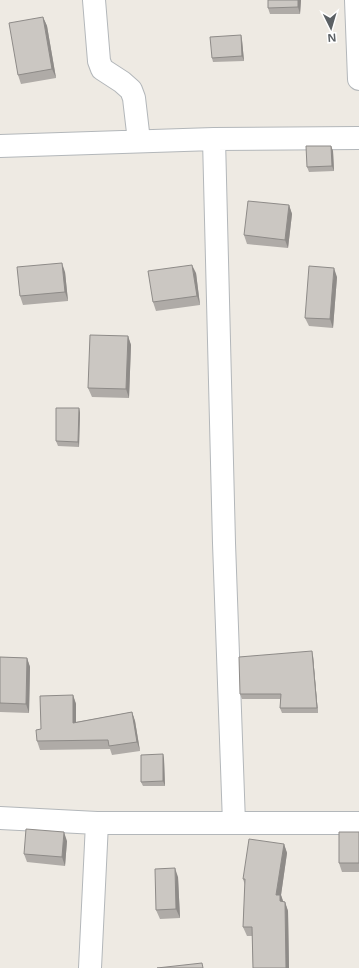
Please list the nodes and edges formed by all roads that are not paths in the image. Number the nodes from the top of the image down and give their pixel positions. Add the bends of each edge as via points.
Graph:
1 (94, 0) edge
2 (356, 0) edge
3 (359, 78) edge
4 (359, 138) edge
5 (214, 139) junction
6 (139, 141) junction
7 (0, 146) edge
8 (0, 818) edge
9 (97, 823) junction
10 (234, 823) junction
11 (359, 823) edge
12 (90, 968) edge

1 - 6 street via 98,61 102,69 131,90
2 - 3 street
4 - 5 street
5 - 6 street
5 - 10 street
6 - 7 street
8 - 9 street
9 - 10 street
9 - 12 street
10 - 11 street

